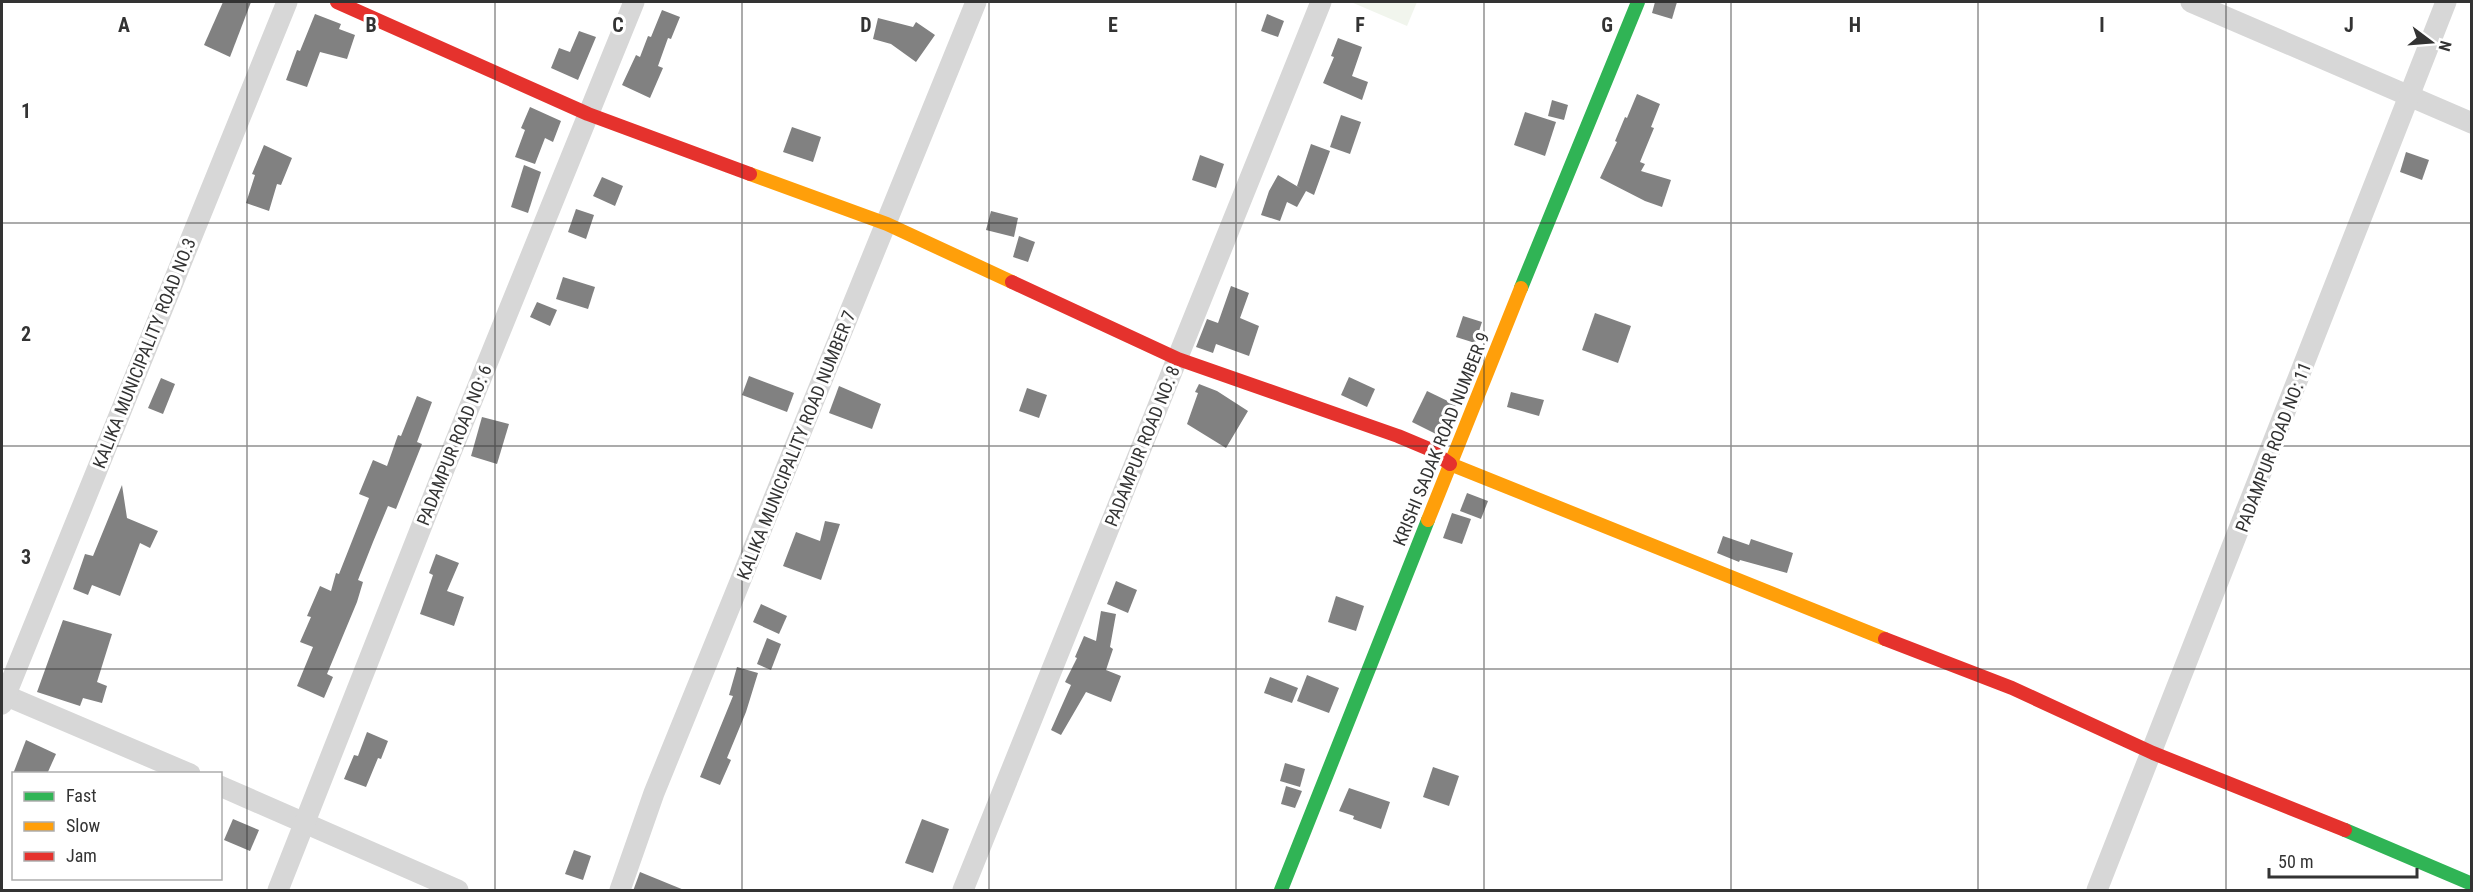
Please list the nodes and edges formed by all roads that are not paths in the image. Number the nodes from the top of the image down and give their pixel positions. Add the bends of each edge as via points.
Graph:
1 (287, 2) edge
2 (337, 2) edge
3 (634, 2) edge
4 (976, 2) edge
5 (1321, 2) edge
6 (1638, 2) edge
7 (2191, 2) edge
8 (2446, 2) edge
9 (2410, 96) junction
10 (588, 114) junction
11 (2472, 123) edge
12 (887, 224) junction
13 (1178, 359) junction
14 (1450, 464) junction
15 (3, 698) edge
16 (2153, 753) junction
17 (185, 772) edge
18 (222, 787) edge
19 (306, 822) junction
20 (2472, 884) edge
21 (278, 891) edge
22 (458, 891) edge
23 (620, 891) edge
24 (963, 891) edge
25 (1281, 891) edge
26 (2097, 891) edge

1 - 15 street, KALIKA MUNICIPALITY ROAD NO.3
2 - 10 street
3 - 10 street, PADAMPUR ROAD NO: 6
4 - 12 street, KALIKA MUNICIPALITY ROAD NUMBER 7
5 - 13 street, PADAMPUR ROAD NO: 8
6 - 14 street, KRISHI SADAK ROAD NUMBER 9
7 - 9 street
8 - 9 street, PADAMPUR ROAD NO: 11
9 - 11 street
9 - 16 street, PADAMPUR ROAD NO: 11
10 - 12 street
10 - 19 street, PADAMPUR ROAD NO: 6
12 - 13 street
12 - 23 street, KALIKA MUNICIPALITY ROAD NUMBER 7 via 654,793
13 - 14 street via 1398,436 1429,449
13 - 24 street, PADAMPUR ROAD NO: 8
14 - 16 street via 2012,688
14 - 25 street, KRISHI SADAK ROAD NUMBER 9
15 - 17 street
16 - 20 street
16 - 26 street, PADAMPUR ROAD NO: 11
18 - 19 street
19 - 21 street, PADAMPUR ROAD NO: 6
19 - 22 street

